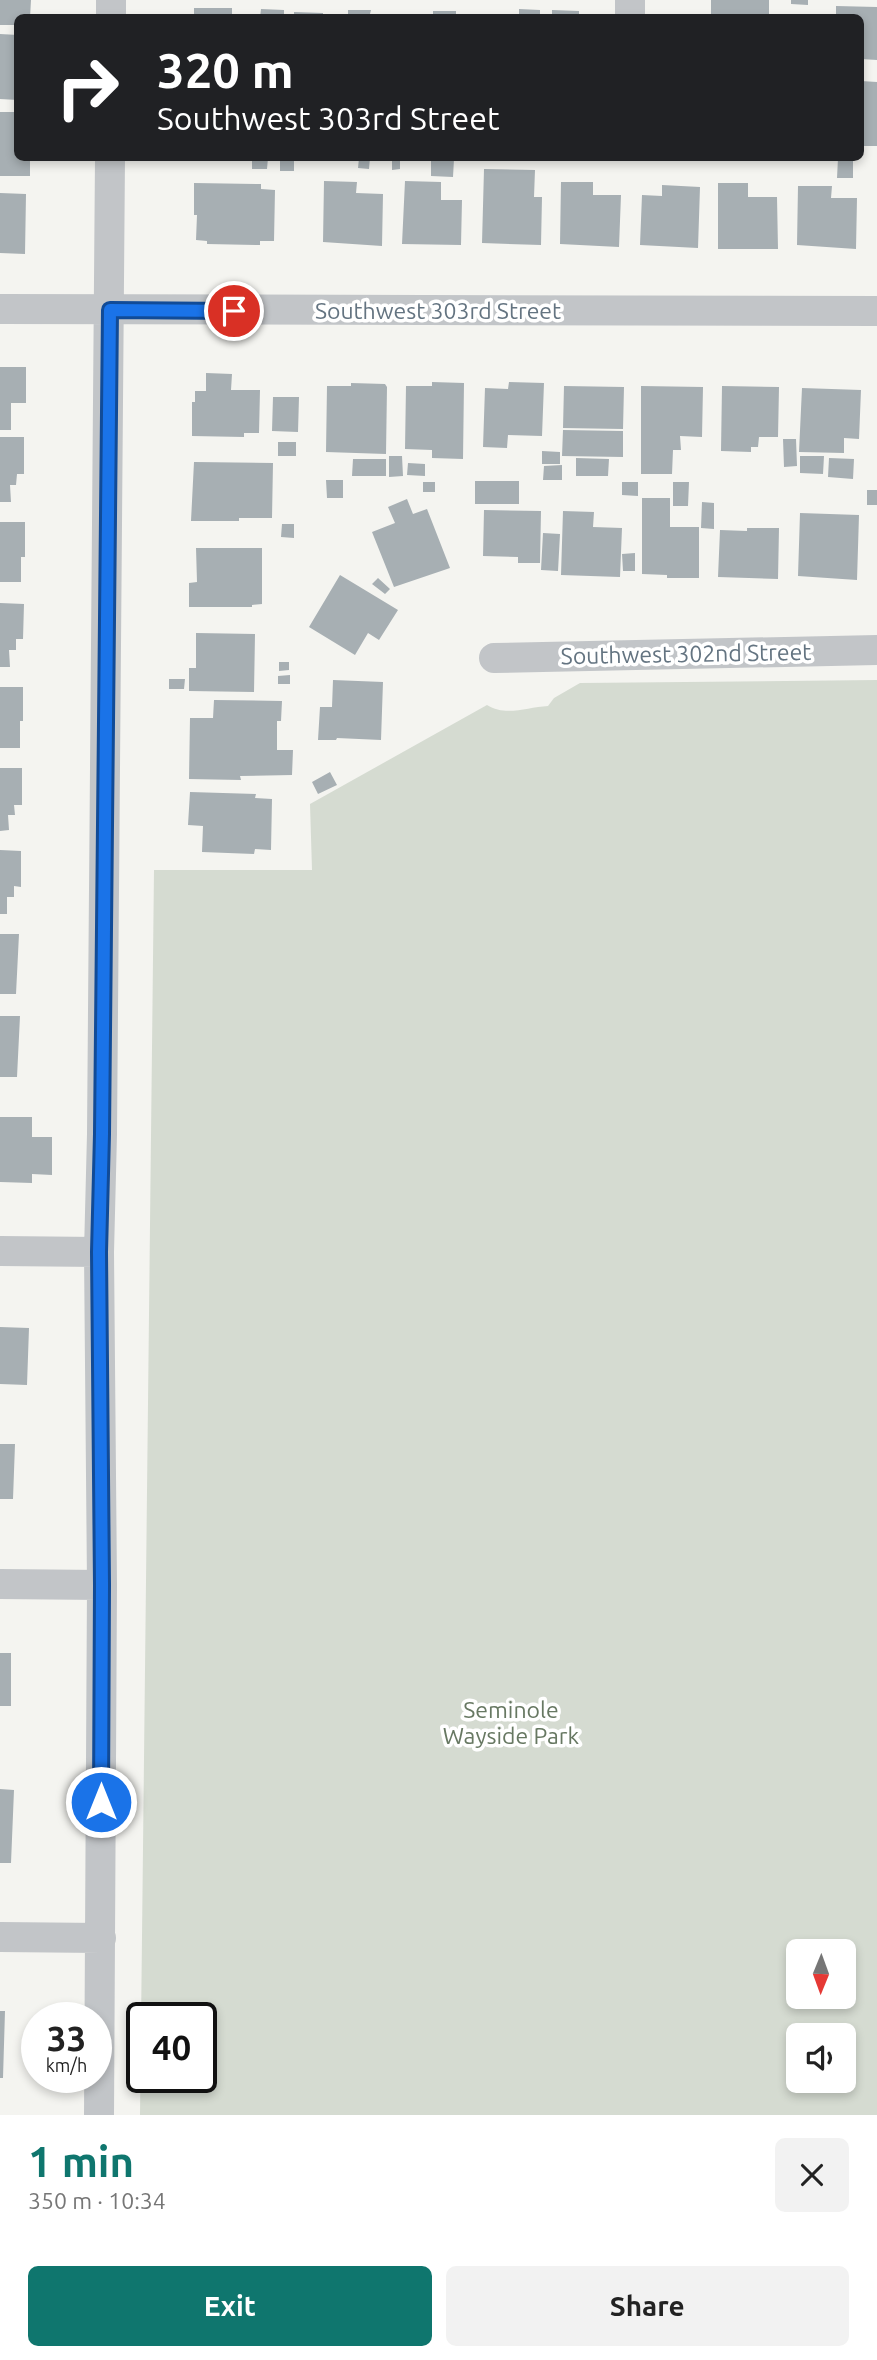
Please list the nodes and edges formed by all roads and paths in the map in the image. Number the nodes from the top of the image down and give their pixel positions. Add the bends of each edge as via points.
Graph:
1 (110, 161) edge
2 (0, 309) edge
3 (110, 310) junction
4 (877, 311) edge
5 (877, 650) edge
6 (494, 658) dead end
7 (0, 1251) edge
8 (99, 1252) junction
9 (0, 1584) edge
10 (102, 1585) junction
11 (0, 1937) edge
12 (101, 1938) junction
13 (99, 2115) edge

1 - 3 street
2 - 3 street, Southwest 303rd Street
3 - 4 street, Southwest 303rd Street
3 - 8 street
5 - 6 street, Southwest 302nd Street
7 - 8 street
8 - 10 street
9 - 10 street
10 - 12 street
11 - 12 street
12 - 13 street

